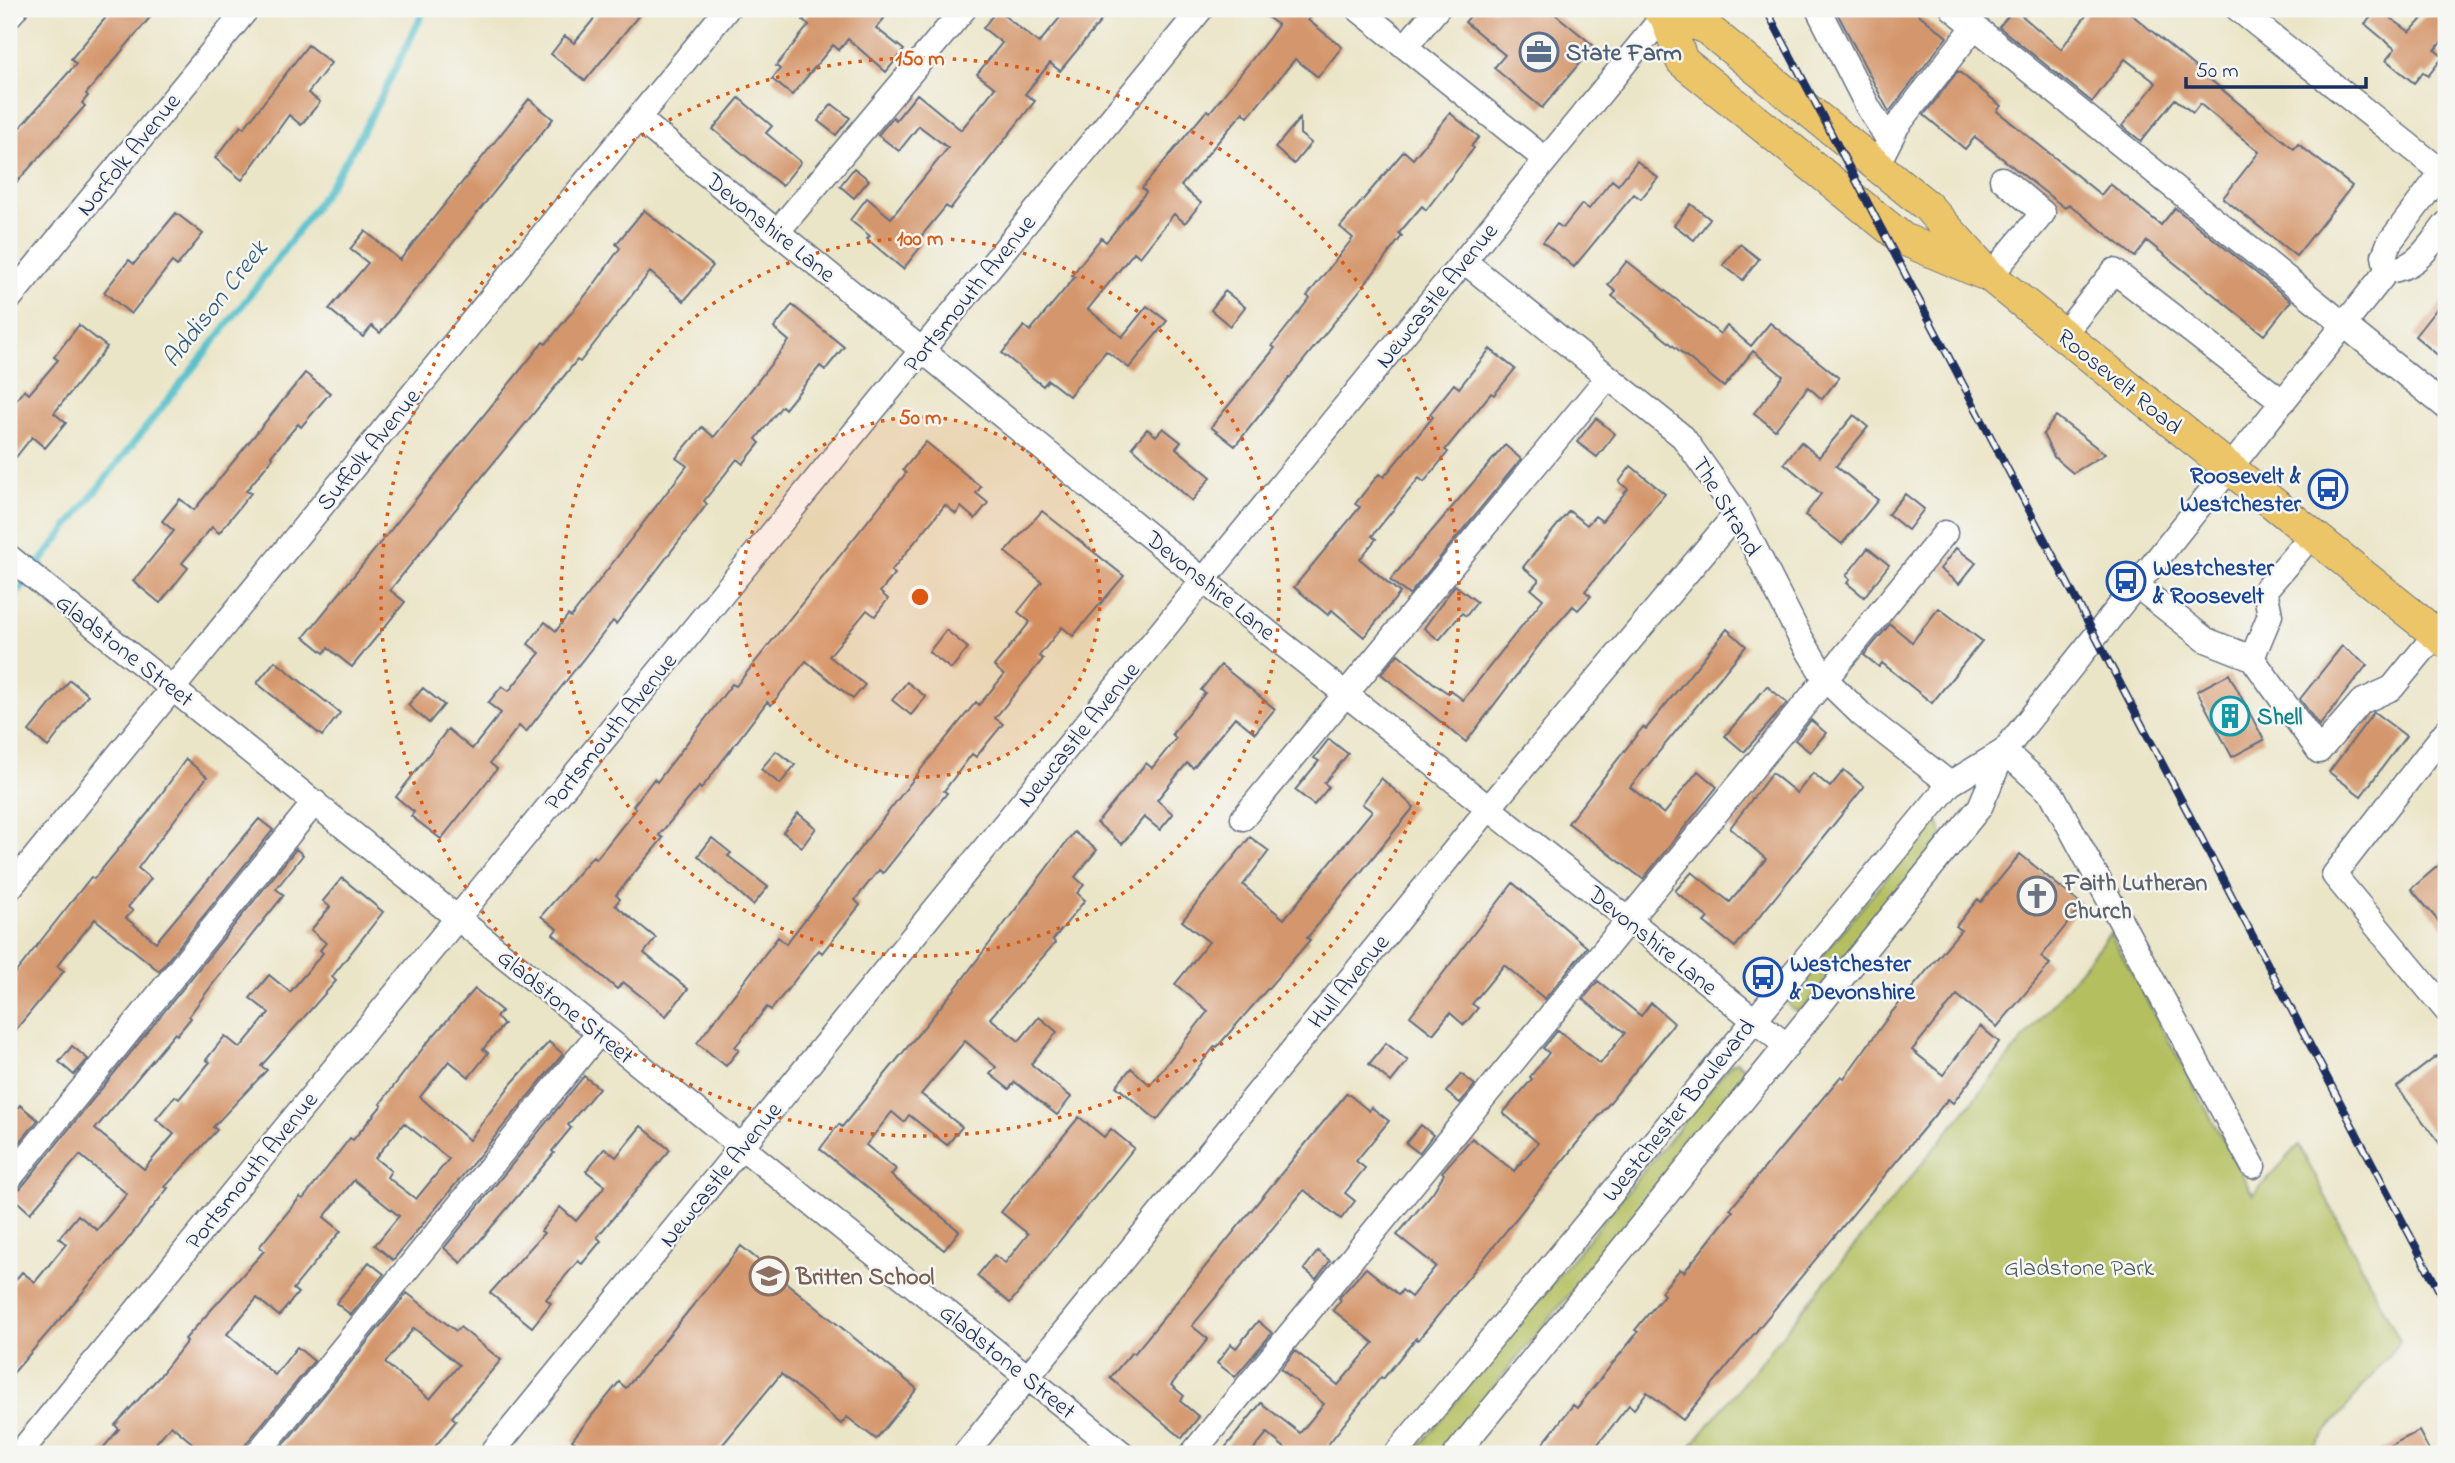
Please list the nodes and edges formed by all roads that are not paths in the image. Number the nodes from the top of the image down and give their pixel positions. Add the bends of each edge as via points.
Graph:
1 (15, 9) edge
2 (247, 9) edge
3 (727, 9) edge
4 (964, 9) edge
5 (1201, 9) edge
6 (1358, 9) edge
7 (1437, 9) edge
8 (1818, 9) edge
9 (1953, 9) edge
10 (2238, 9) edge
11 (1661, 12) edge
12 (9, 16) edge
13 (1975, 26) junction
14 (1405, 47) junction
15 (639, 119) junction
16 (1883, 153) junction
17 (1546, 160) junction
18 (2445, 171) edge
19 (2002, 179) dead end
20 (2446, 224) edge
21 (777, 232) junction
22 (1464, 261) junction
23 (2387, 271) junction
24 (1990, 276) junction
25 (9, 299) edge
26 (2346, 324) junction
27 (2063, 335) junction
28 (923, 349) junction
29 (1608, 377) junction
30 (2283, 402) junction
31 (2446, 407) edge
32 (2230, 468) junction
33 (1737, 513) junction
34 (1945, 533) dead end
35 (2312, 535) junction
36 (11, 559) edge
37 (1204, 580) junction
38 (2136, 585) junction
39 (2441, 638) edge
40 (2252, 659) junction
41 (1826, 680) junction
42 (173, 688) junction
43 (1346, 694) junction
44 (2446, 731) edge
45 (2004, 751) junction
46 (1950, 784) junction
47 (315, 802) junction
48 (1488, 809) junction
49 (1243, 818) dead end
50 (9, 889) edge
51 (458, 918) junction
52 (1628, 920) junction
53 (2446, 1010) edge
54 (1752, 1020) junction
55 (599, 1033) junction
56 (1787, 1046) junction
57 (741, 1147) junction
58 (2253, 1166) dead end
59 (9, 1179) edge
60 (1028, 1377) junction
61 (504, 1450) edge
62 (19, 1454) edge
63 (257, 1454) edge
64 (965, 1454) edge
65 (1123, 1454) edge
66 (1192, 1454) edge
67 (1396, 1454) edge
68 (1456, 1454) edge

1 - 12 street
2 - 25 street, Norfolk Avenue
3 - 15 street, Suffolk Avenue
4 - 21 street
5 - 28 street, Portsmouth Avenue
6 - 14 street
7 - 14 street
8 - 16 street via 1868,107
9 - 13 street
10 - 18 street
11 - 16 main road, Roosevelt Road via 1705,27
11 - 17 street, Newcastle Avenue
11 - 24 main road, Roosevelt Road via 1682,61 1903,239
13 - 16 street
13 - 26 street
14 - 17 street
15 - 21 street, Devonshire Lane
15 - 42 street, Suffolk Avenue
16 - 24 main road, Roosevelt Road
17 - 22 street, Newcastle Avenue
18 - 23 street, Westchester Boulevard via 2389,243 2384,256
19 - 24 street via 2043,212
20 - 23 street via 2414,263 2403,270
21 - 28 street, Devonshire Lane
22 - 29 street, The Strand
22 - 37 street, Newcastle Avenue
23 - 26 street, Westchester Boulevard
24 - 27 main road, Roosevelt Road
26 - 30 street, Westchester Boulevard
26 - 31 street
27 - 30 street via 2114,271
27 - 32 main road, Roosevelt Road
28 - 37 street, Devonshire Lane
28 - 51 street, Portsmouth Avenue
29 - 33 street, The Strand via 1684,437
29 - 43 street
30 - 32 street, Westchester Boulevard
32 - 35 main road, Roosevelt Road
32 - 38 street, Westchester Boulevard
33 - 41 street, The Strand
33 - 48 street, Hull Avenue
34 - 41 street
35 - 39 main road, Roosevelt Road
35 - 40 street via 2265,590 2270,615
36 - 42 street, Gladstone Street
37 - 43 street, Devonshire Lane
37 - 57 street, Newcastle Avenue
38 - 40 street via 2206,640
38 - 45 street, Westchester Boulevard
39 - 40 street via 2392,688 2361,702 2319,751
41 - 46 street, The Strand via 1854,709
41 - 52 street
42 - 47 street, Gladstone Street
42 - 50 street, Suffolk Avenue
43 - 48 street, Devonshire Lane
43 - 49 street
44 - 53 street via 2334,875
45 - 46 street, Westchester Boulevard
45 - 56 street, Westchester Boulevard via 1980,807
45 - 58 street via 2052,794
46 - 54 street, Westchester Boulevard
47 - 51 street, Gladstone Street
47 - 59 street
48 - 52 street, Devonshire Lane
48 - 60 street, Hull Avenue
51 - 55 street, Gladstone Street
51 - 62 street, Portsmouth Avenue
52 - 54 street, Devonshire Lane
52 - 66 street
54 - 56 street, Devonshire Lane
54 - 67 street, Westchester Boulevard
55 - 57 street, Gladstone Street
55 - 63 street
56 - 68 street, Westchester Boulevard
57 - 60 street, Gladstone Street
57 - 61 street, Newcastle Avenue
60 - 64 street, Hull Avenue
60 - 65 street, Gladstone Street

